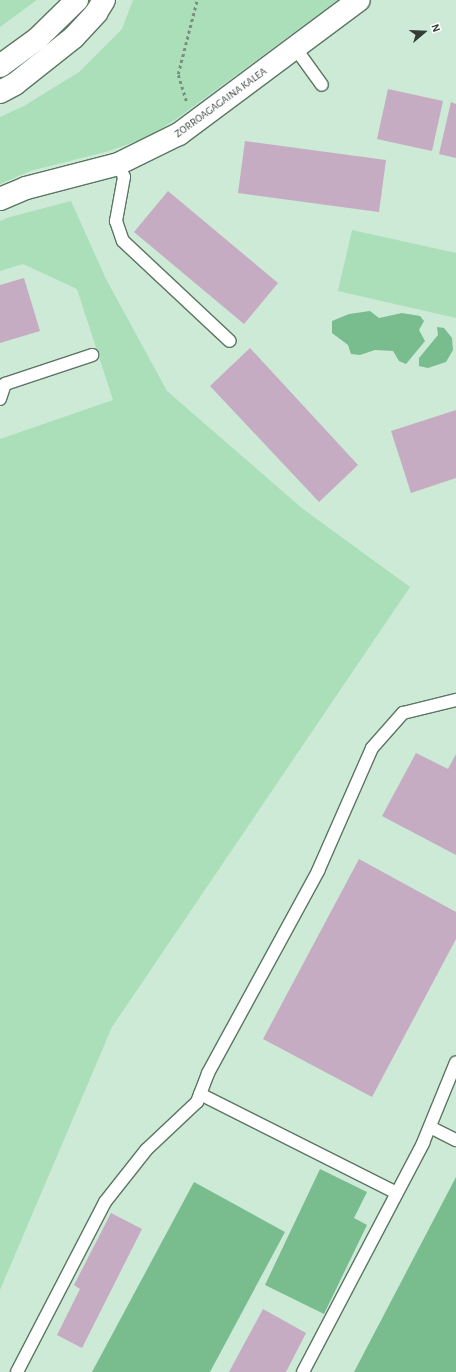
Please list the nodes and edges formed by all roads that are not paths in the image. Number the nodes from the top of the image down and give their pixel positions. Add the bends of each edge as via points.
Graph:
1 (77, 0) edge
2 (104, 0) edge
3 (359, 0) edge
4 (296, 49) junction
5 (0, 66) edge
6 (322, 86) dead end
7 (0, 92) edge
8 (118, 164) junction
9 (0, 198) edge
10 (230, 341) dead end
11 (92, 354) dead end
12 (0, 399) edge
13 (456, 700) edge
14 (456, 1062) edge
15 (200, 1094) junction
16 (430, 1127) junction
17 (456, 1140) edge
18 (397, 1193) junction
19 (16, 1372) edge
20 (303, 1372) edge

1 - 5 street via 37,39
2 - 7 street via 74,37 15,84
3 - 4 street, ZORROAGAGAINA KALEA
4 - 6 lane
4 - 8 street, ZORROAGAGAINA KALEA via 174,137
8 - 9 street, ZORROAGAGAINA KALEA via 26,188
8 - 10 lane via 124,177 116,221 123,241
11 - 12 lane via 5,384
13 - 15 lane via 403,713 372,748 318,871 208,1072
14 - 16 lane
15 - 18 lane
15 - 19 lane via 197,1102 146,1150 105,1202
16 - 17 lane
16 - 18 lane
18 - 20 lane

